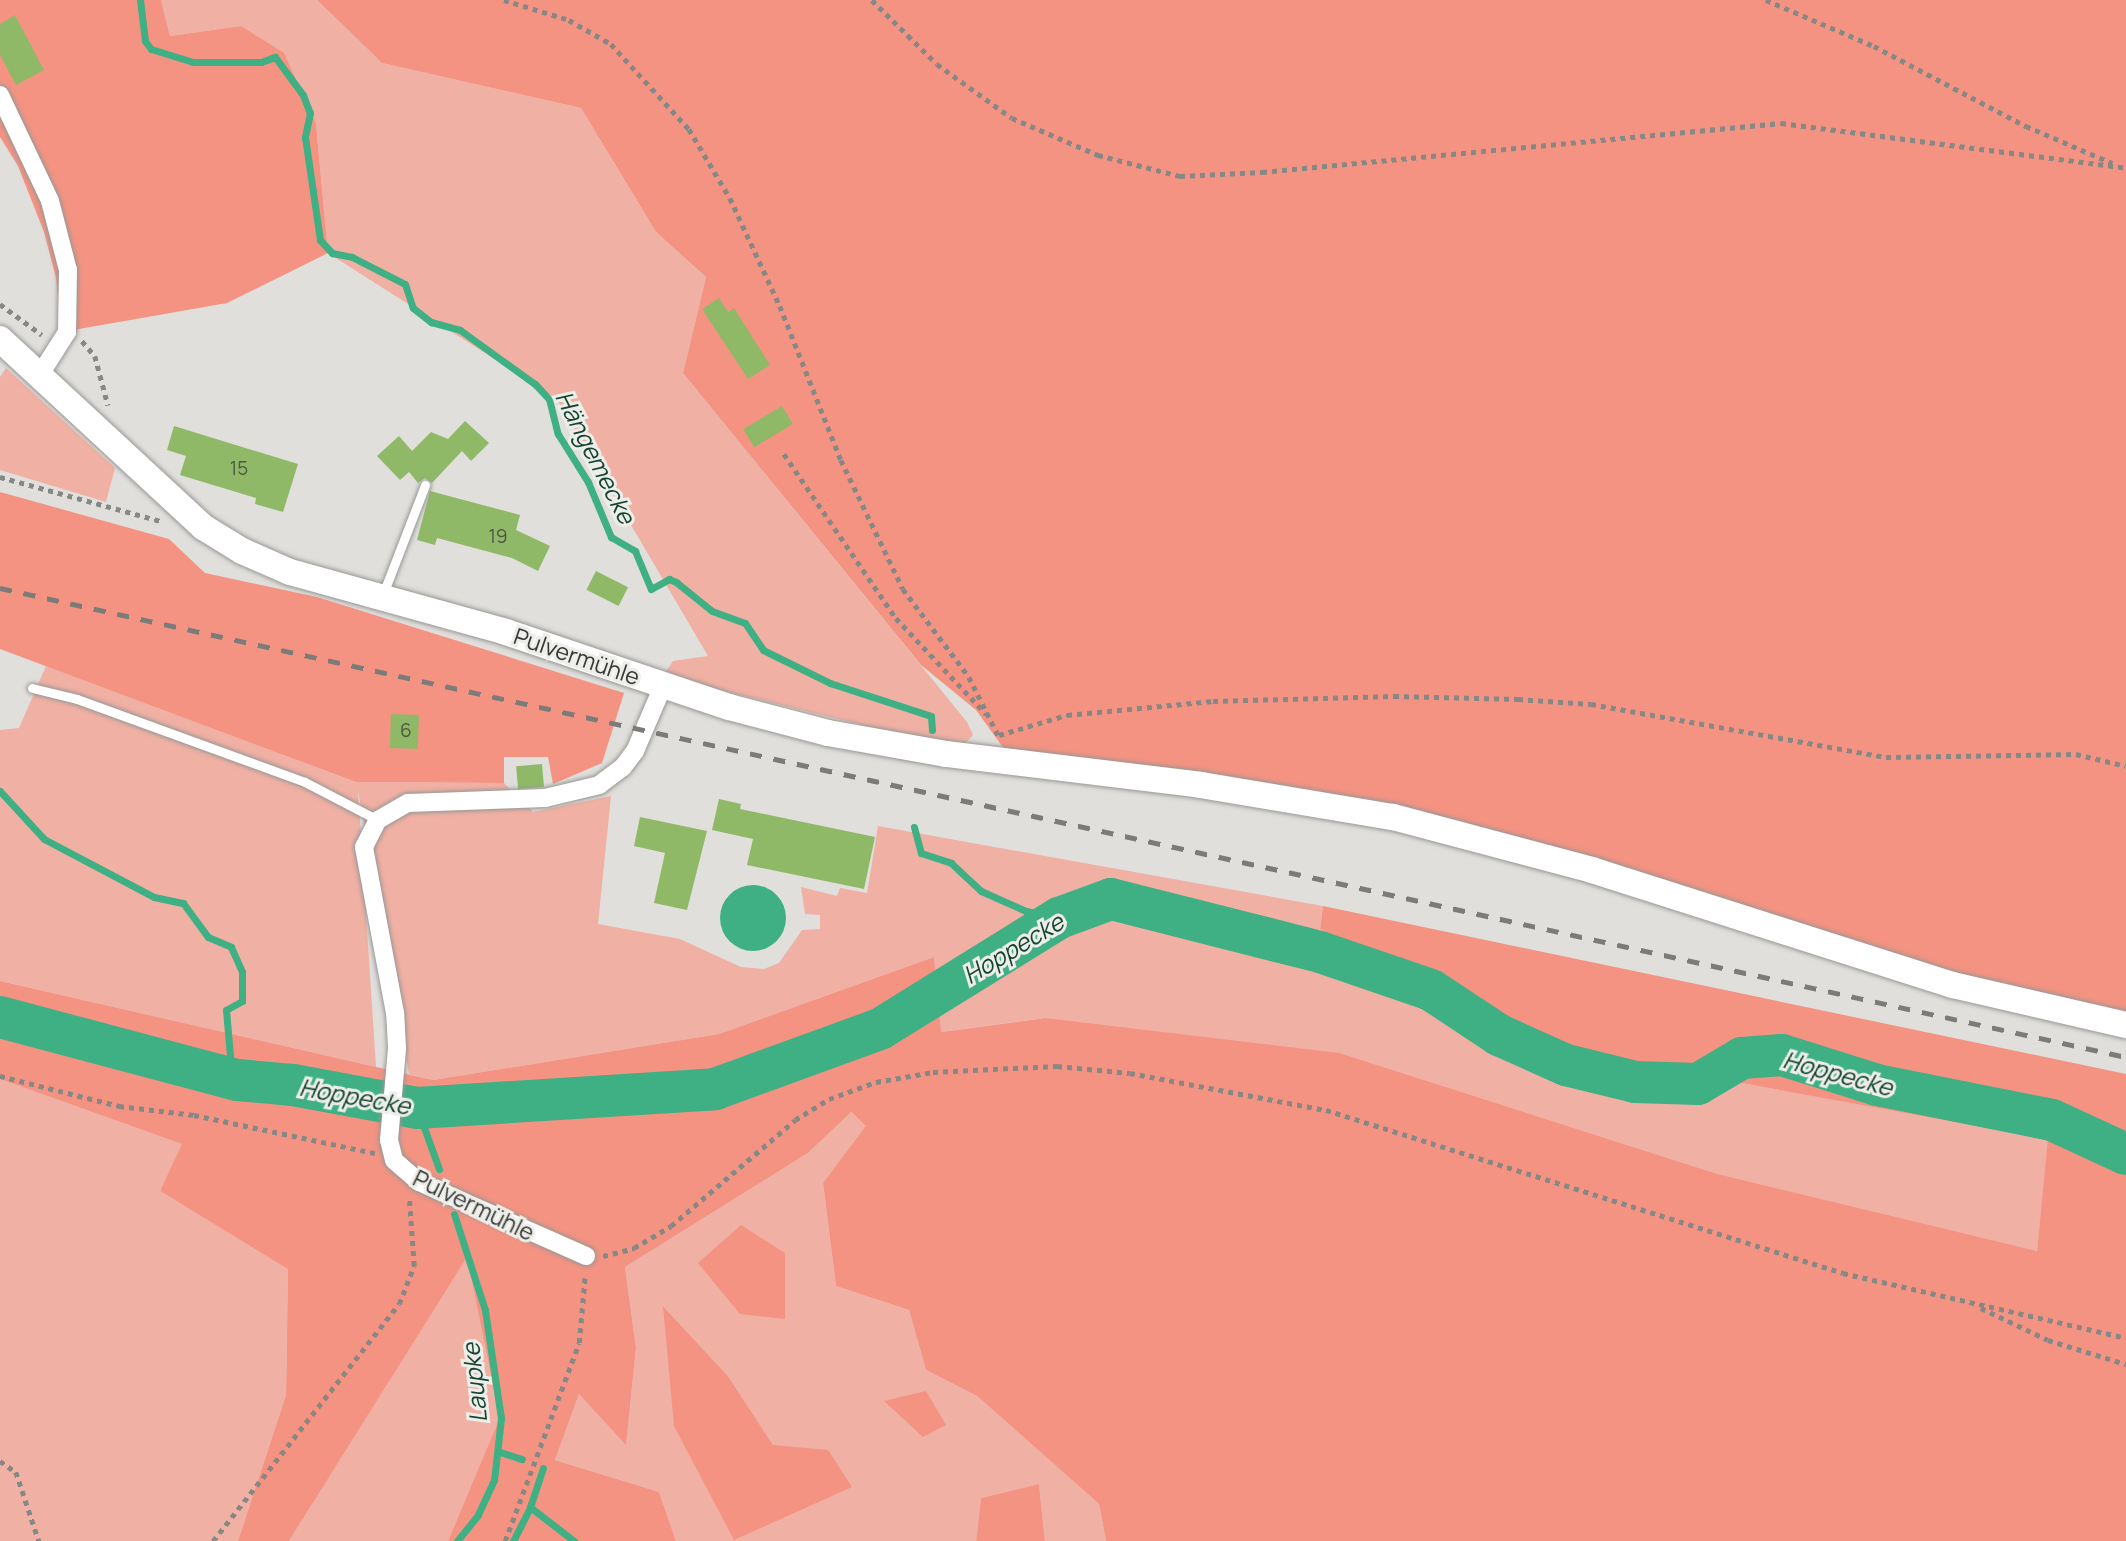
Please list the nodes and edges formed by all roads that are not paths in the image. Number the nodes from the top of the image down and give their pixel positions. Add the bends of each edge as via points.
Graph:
1 (0, 95) edge
2 (0, 339) edge
3 (41, 373) junction
4 (425, 485) dead end
5 (381, 599) junction
6 (663, 686) junction
7 (32, 688) dead end
8 (378, 820) junction
9 (2126, 1025) edge
10 (586, 1256) road end

1 - 3 street via 56,219 71,293 64,340
2 - 3 main road, Pulvermühle
3 - 5 main road, Pulvermühle via 202,527 265,562
4 - 5 lane
5 - 6 main road, Pulvermühle via 506,632
6 - 8 street, Pulvermühle via 635,751 624,767 599,785 545,798 408,803
6 - 9 main road via 828,733 998,747 1393,817 1592,870 1953,985
7 - 8 lane via 77,699 305,782
8 - 10 street, Pulvermühle via 366,839 364,858 395,1013 390,1152 409,1175

